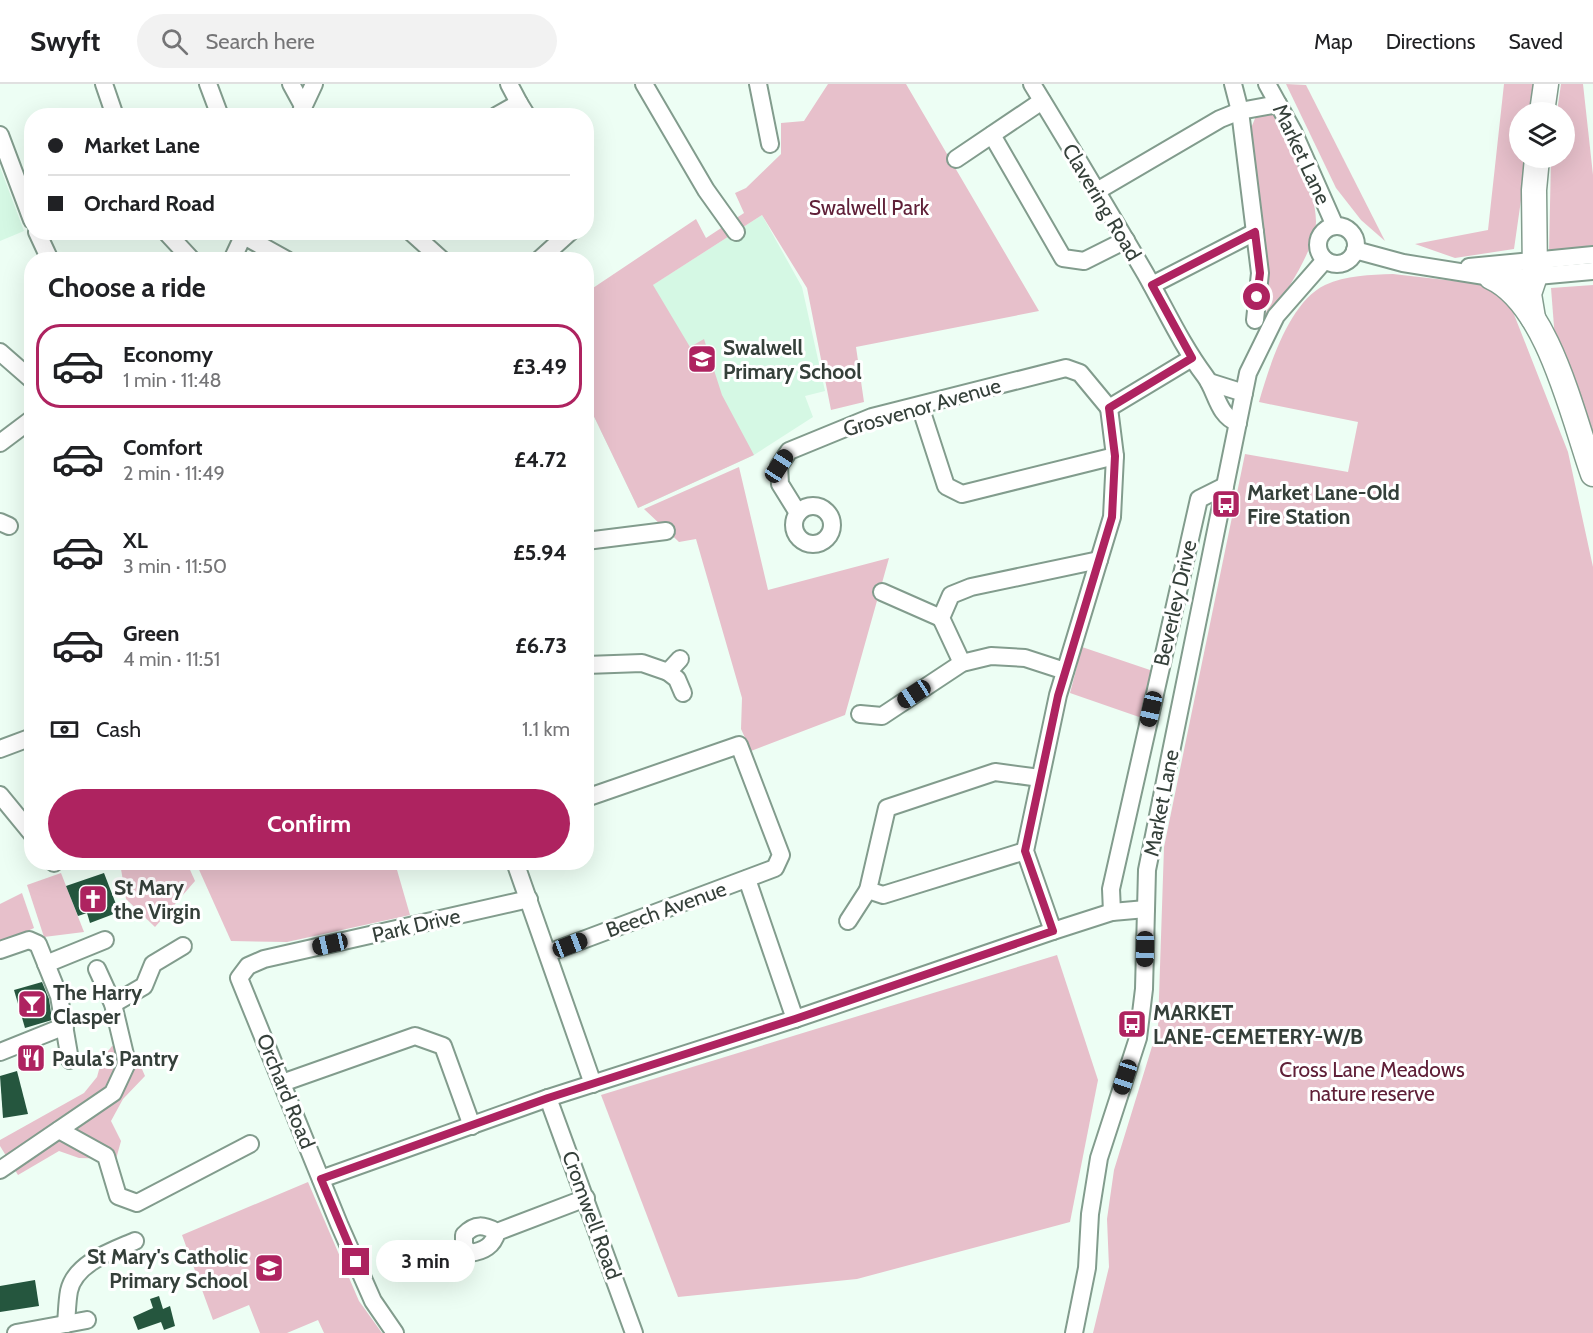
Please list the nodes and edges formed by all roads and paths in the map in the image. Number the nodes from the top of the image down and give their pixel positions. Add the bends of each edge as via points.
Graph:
1 (104, 84) edge
2 (208, 84) edge
3 (291, 84) edge
4 (314, 84) edge
5 (509, 84) edge
6 (644, 84) edge
7 (758, 84) edge
8 (1233, 84) edge
9 (1267, 84) edge
10 (1546, 84) edge
11 (1039, 90) edge
12 (1543, 102) edge
13 (1278, 104) junction
14 (112, 108) edge
15 (217, 108) edge
16 (300, 108) edge
17 (302, 108) edge
18 (522, 108) edge
19 (1240, 111) junction
20 (0, 135) edge
21 (992, 135) junction
22 (770, 144) dead end
23 (956, 159) dead end
24 (1536, 168) edge
25 (1097, 191) junction
26 (24, 199) edge
27 (1335, 226) junction
28 (736, 232) dead end
29 (1255, 232) junction
30 (173, 240) edge
31 (254, 240) edge
32 (420, 240) edge
33 (561, 240) edge
34 (1126, 240) junction
35 (1355, 250) junction
36 (185, 252) edge
37 (274, 252) edge
38 (433, 252) edge
39 (548, 252) edge
40 (1593, 255) edge
41 (1325, 260) junction
42 (1544, 268) junction
43 (1445, 269) junction
44 (1593, 271) edge
45 (1491, 277) junction
46 (1152, 285) junction
47 (1255, 320) dead end
48 (1534, 321) junction
49 (0, 352) edge
50 (1192, 358) junction
51 (24, 373) edge
52 (1209, 382) junction
53 (1244, 393) junction
54 (920, 406) junction
55 (1109, 408) junction
56 (1238, 423) junction
57 (24, 426) edge
58 (0, 443) edge
59 (1115, 456) junction
60 (1593, 474) edge
61 (1225, 486) junction
62 (798, 513) dead end
63 (666, 531) dead end
64 (594, 540) edge
65 (1098, 560) junction
66 (882, 592) dead end
67 (941, 618) junction
68 (680, 659) dead end
69 (962, 663) junction
70 (594, 665) edge
71 (1065, 670) junction
72 (668, 672) junction
73 (683, 693) dead end
74 (860, 714) dead end
75 (24, 740) edge
76 (0, 749) edge
77 (1040, 778) junction
78 (0, 795) edge
79 (594, 795) edge
80 (24, 824) edge
81 (1025, 851) junction
82 (518, 870) edge
83 (747, 879) junction
84 (868, 891) junction
85 (529, 899) junction
86 (1146, 909) junction
87 (1112, 912) junction
88 (848, 921) dead end
89 (1053, 931) junction
90 (105, 940) dead end
91 (183, 946) dead end
92 (0, 950) edge
93 (548, 953) junction
94 (46, 964) junction
95 (96, 969) dead end
96 (239, 978) joint
97 (113, 1004) junction
98 (795, 1019) junction
99 (65, 1026) junction
100 (0, 1052) edge
101 (70, 1060) dead end
102 (282, 1083) junction
103 (593, 1084) junction
104 (548, 1098) junction
105 (472, 1126) junction
106 (59, 1130) junction
107 (250, 1144) dead end
108 (0, 1170) edge
109 (321, 1179) junction
110 (586, 1198) junction
111 (497, 1232) dead end
112 (135, 1241) dead end
113 (87, 1320) dead end
114 (66, 1324) junction
115 (16, 1333) edge
116 (395, 1333) edge
117 (634, 1333) edge
118 (1074, 1333) edge

1 - 14 street
2 - 15 street
3 - 16 street
4 - 17 street
5 - 18 street
6 - 28 street via 706,190
7 - 22 street
8 - 19 street, Market Lane
9 - 13 street, Market Lane
10 - 12 highway
11 - 21 street
11 - 25 street, Clavering Road
13 - 19 street
13 - 27 street, Market Lane
19 - 25 street via 1220,118
19 - 29 street, Market Lane
20 - 26 street
21 - 23 street
21 - 34 street via 1063,258 1084,261
24 - 42 highway via 1534,190
25 - 34 street, Clavering Road
27 - 35 street via 1351,233
27 - 41 street via 1323,231 1318,243
29 - 46 street
29 - 47 street, Market Lane via 1260,273
30 - 36 street
31 - 37 street
32 - 38 street
33 - 39 street
34 - 46 street, Clavering Road
35 - 41 street via 1343,263
35 - 43 street via 1402,263
40 - 42 street
41 - 53 street, Market Lane via 1276,316 1248,373
42 - 43 street
42 - 44 street
42 - 45 street
42 - 48 highway via 1529,294
43 - 45 street
45 - 48 highway via 1507,285
46 - 50 street, Clavering Road
48 - 60 highway via 1557,366
49 - 51 street
50 - 52 street, Clavering Road
50 - 55 street
52 - 53 street
52 - 56 street, Clavering Road via 1228,419
53 - 56 street, Market Lane
54 - 55 street, Grosvenor Avenue via 1066,368 1080,373
54 - 59 street via 946,486 962,494
54 - 62 street, Grosvenor Avenue via 872,417 789,451 779,466 780,484
55 - 59 street
56 - 61 street, Market Lane
57 - 58 street
59 - 65 street via 1112,517
61 - 86 street, Market Lane via 1147,870
61 - 87 street, Beverley Drive via 1199,499 1111,889
63 - 64 street
65 - 67 street via 971,587 951,595
65 - 71 street
66 - 67 street
67 - 69 street
68 - 72 street
69 - 71 street via 991,656 1025,658
69 - 74 street via 882,716
70 - 72 street via 642,663
71 - 77 street
72 - 73 street
75 - 76 street
77 - 81 street
77 - 84 street via 995,772 887,808
78 - 80 street
79 - 83 street, Beech Avenue via 739,745 781,855 775,868
81 - 84 street via 883,895
81 - 89 street
82 - 85 street
83 - 93 street, Beech Avenue
83 - 98 street
84 - 88 street
85 - 93 street
85 - 96 street, Park Drive via 264,958 248,966
86 - 87 street
86 - 118 street, Market Lane via 1138,1038 1099,1158 1087,1268
87 - 89 street
89 - 98 street
90 - 94 street
91 - 97 street via 153,964 144,986
92 - 94 street via 29,940 38,944
93 - 103 street
94 - 99 street via 59,996
95 - 97 street
96 - 102 street, Orchard Road
97 - 106 street via 127,1063 113,1092
98 - 103 street
99 - 100 street
99 - 101 street
102 - 105 street via 415,1035 443,1046
102 - 109 street, Orchard Road
103 - 104 street
104 - 105 street
104 - 110 street, Cromwell Road
105 - 109 street
106 - 107 street via 106,1156 118,1196 137,1203
106 - 108 street
109 - 116 street, Orchard Road via 374,1300
110 - 111 street
110 - 117 street, Cromwell Road
112 - 114 street via 103,1255 77,1277 69,1288
113 - 114 street
114 - 115 street

